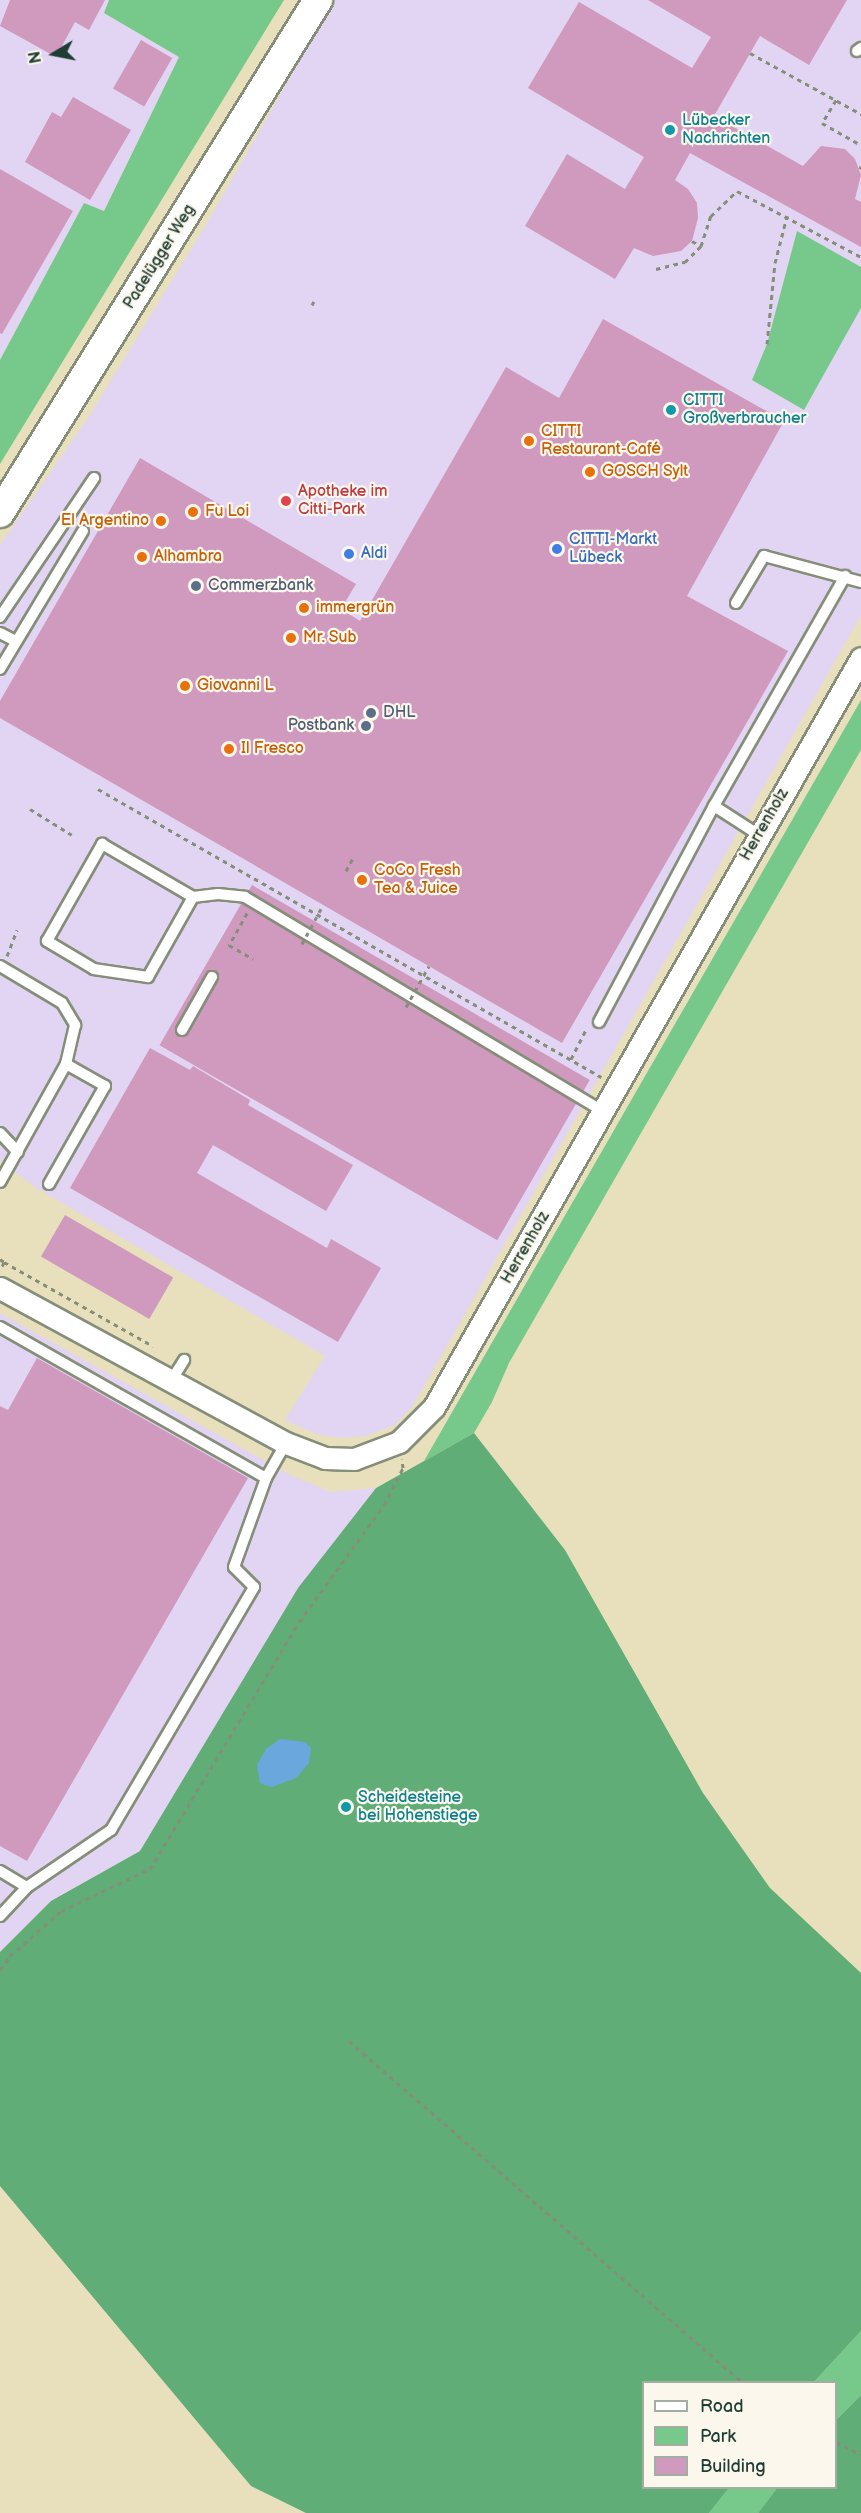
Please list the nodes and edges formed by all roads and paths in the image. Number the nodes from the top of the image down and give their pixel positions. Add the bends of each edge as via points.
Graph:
1 (318, 0) edge
2 (750, 53) dead end
3 (836, 100) junction
4 (861, 114) edge
5 (861, 145) edge
6 (787, 216) junction
7 (692, 241) dead end
8 (701, 246) junction
9 (861, 257) edge
10 (656, 269) dead end
11 (767, 345) dead end
12 (94, 478) dead end
13 (0, 513) edge
14 (83, 531) dead end
15 (845, 576) junction
16 (861, 582) edge
17 (736, 603) dead end
18 (0, 617) edge
19 (0, 633) edge
20 (16, 641) junction
21 (861, 658) edge
22 (0, 669) edge
23 (98, 789) dead end
24 (714, 806) junction
25 (30, 809) dead end
26 (72, 835) dead end
27 (759, 835) junction
28 (354, 856) dead end
29 (346, 871) dead end
30 (262, 885) junction
31 (193, 897) junction
32 (253, 902) junction
33 (323, 905) dead end
34 (17, 930) dead end
35 (302, 944) dead end
36 (252, 959) dead end
37 (0, 966) edge
38 (429, 966) dead end
39 (212, 977) dead end
40 (406, 1007) dead end
41 (599, 1022) joint
42 (182, 1030) dead end
43 (571, 1059) junction
44 (66, 1064) junction
45 (618, 1087) junction
46 (605, 1112) junction
47 (0, 1133) edge
48 (18, 1152) junction
49 (0, 1182) edge
50 (49, 1184) dead end
51 (2, 1260) edge
52 (0, 1270) edge
53 (0, 1288) edge
54 (0, 1327) edge
55 (179, 1368) junction
56 (285, 1443) junction
57 (403, 1468) dead end
58 (266, 1478) junction
59 (0, 1872) edge
60 (27, 1887) junction
61 (0, 1916) edge
62 (0, 1970) edge
63 (349, 2041) dead end
64 (741, 2381) edge
65 (837, 2443) edge
66 (861, 2455) edge

1 - 13 main road, Padelügger Weg
2 - 3 path
3 - 4 path
3 - 5 path via 822,123
6 - 8 path via 737,192 711,216
6 - 9 path
6 - 11 path via 775,263
7 - 8 path
8 - 10 path via 685,262
12 - 18 lane
14 - 20 lane
15 - 16 lane
15 - 17 lane via 764,556
15 - 24 lane
19 - 20 lane
20 - 22 lane
21 - 27 street, Herrenholz
23 - 30 path
24 - 27 lane
24 - 41 lane
25 - 26 path
27 - 45 street, Herrenholz
28 - 29 path
30 - 32 path
30 - 43 path
31 - 31 lane via 102,844 47,940 94,969 148,976
31 - 32 lane via 218,894 245,897
32 - 36 path via 229,945
32 - 46 lane
33 - 35 path, bridge
34 - 37 path
37 - 44 lane via 62,1003 75,1025
38 - 40 path, bridge
39 - 42 lane
41 - 43 path via 590,1023
43 - 45 path
44 - 48 lane
44 - 50 lane via 105,1086
45 - 46 street, Herrenholz
46 - 56 street, Herrenholz via 425,1421 399,1442 354,1460 325,1458
47 - 48 lane
48 - 49 lane
51 - 52 path
51 - 55 path
53 - 55 street, Herrenholz
54 - 58 lane
55 - 56 street, Herrenholz
56 - 58 lane
57 - 62 path via 384,1505 299,1622 150,1869 62,1911 10,1956
58 - 60 lane via 234,1567 254,1587 111,1830
59 - 60 lane
60 - 61 lane
63 - 64 path
65 - 66 path

